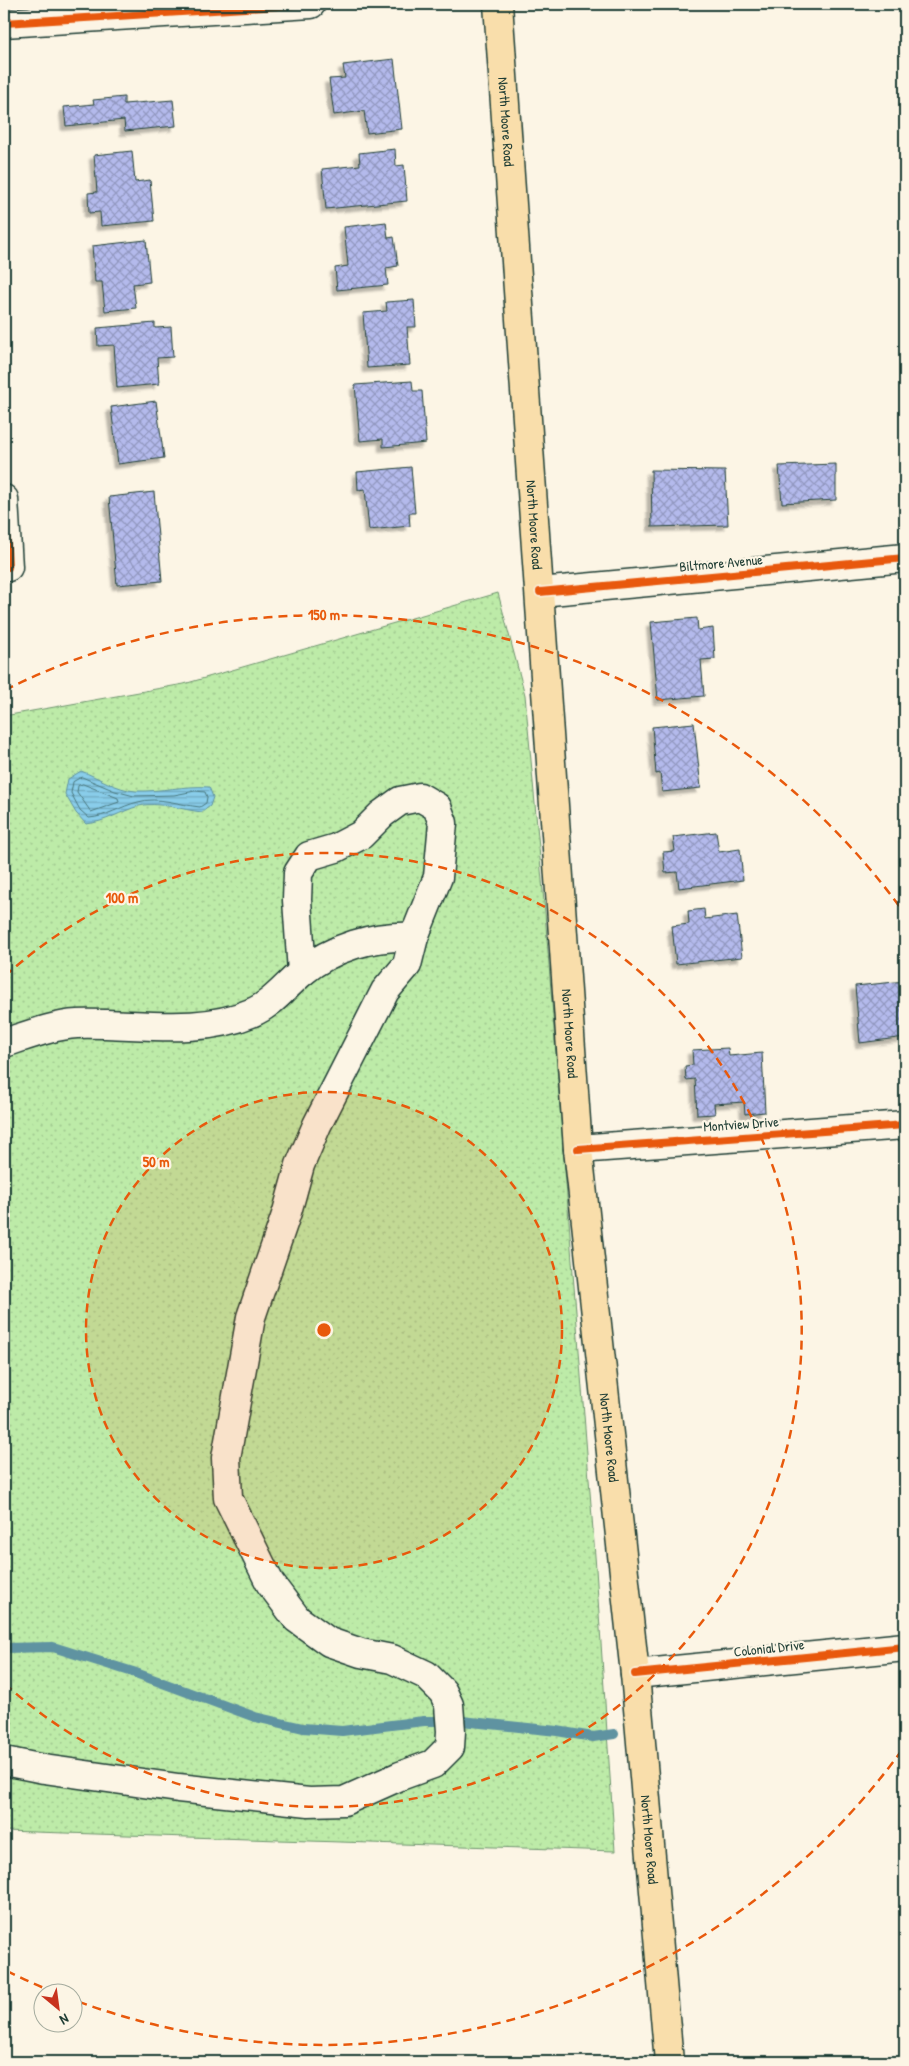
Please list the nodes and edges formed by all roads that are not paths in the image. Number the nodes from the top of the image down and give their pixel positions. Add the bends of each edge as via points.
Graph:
1 (311, 4) edge
2 (498, 4) edge
3 (4, 23) edge
4 (4, 498) edge
5 (905, 558) edge
6 (8, 567) dead end
7 (540, 592) junction
8 (414, 937) junction
9 (302, 972) junction
10 (4, 1043) edge
11 (905, 1125) edge
12 (578, 1149) junction
13 (905, 1647) edge
14 (635, 1674) junction
15 (4, 1761) edge
16 (669, 2062) edge

1 - 3 street
2 - 7 main road, North Moore Road
4 - 6 street
5 - 7 street, Biltmore Avenue
7 - 12 main road, North Moore Road
8 - 9 street via 368,940 329,954
8 - 9 street via 438,877 443,823 437,806 420,797 400,801 361,834 336,848 309,856 298,873
8 - 15 street via 407,965 385,991 300,1165 251,1317 226,1458 228,1498 270,1584 297,1619 329,1642 392,1659 426,1675 443,1692 450,1718 450,1747 432,1764 344,1801 309,1802 206,1791
9 - 10 street via 274,999 252,1013 214,1024 75,1024
11 - 12 street, Montview Drive
12 - 14 main road, North Moore Road
13 - 14 street, Colonial Drive
14 - 16 main road, North Moore Road

